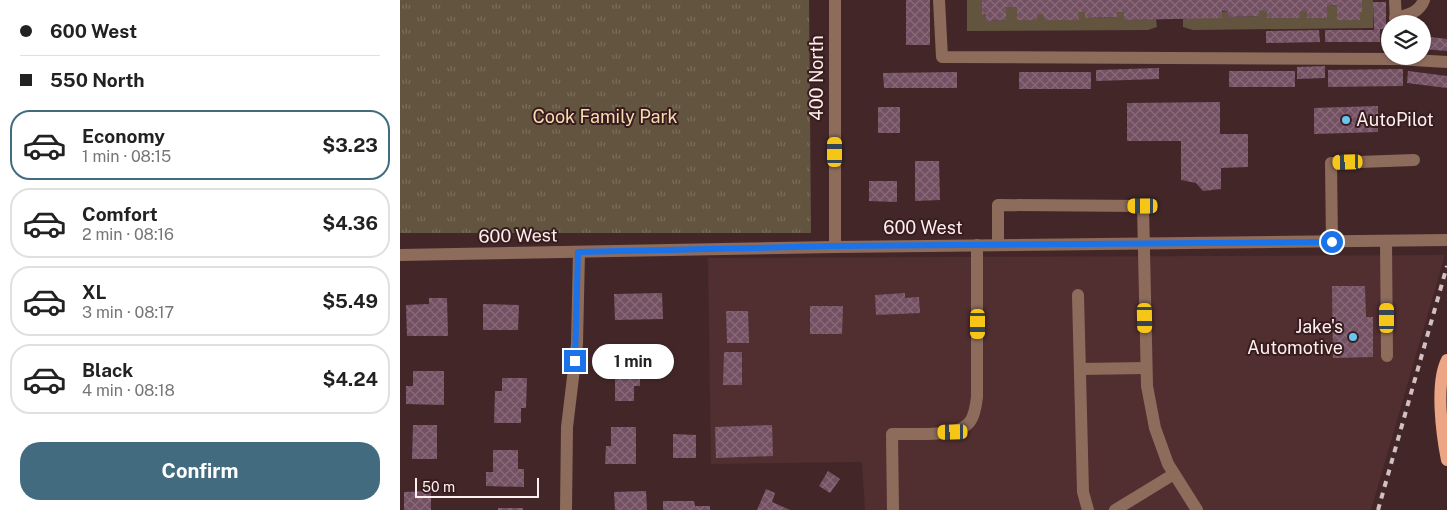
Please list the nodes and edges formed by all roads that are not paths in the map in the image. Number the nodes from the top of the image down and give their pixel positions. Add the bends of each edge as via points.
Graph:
1 (835, 0) edge
2 (939, 0) edge
3 (1395, 0) edge
4 (1424, 0) edge
5 (1395, 15) edge
6 (1410, 15) edge
7 (1381, 58) edge
8 (1431, 61) edge
9 (1447, 62) edge
10 (1414, 160) dead end
11 (1447, 240) edge
12 (1386, 241) junction
13 (1332, 242) junction
14 (1143, 244) junction
15 (977, 245) junction
16 (998, 245) junction
17 (835, 246) junction
18 (578, 252) junction
19 (400, 255) edge
20 (1078, 296) dead end
21 (1387, 356) dead end
22 (1447, 360) edge
23 (1146, 368) junction
24 (1080, 369) junction
25 (1447, 460) edge
26 (1174, 474) junction
27 (566, 510) edge
28 (893, 510) edge
29 (1088, 510) edge
30 (1114, 510) edge
31 (1197, 510) edge

1 - 17 street, 400 North
2 - 7 street via 942,58
3 - 5 street
4 - 6 street
8 - 9 street
10 - 13 street via 1331,163
11 - 12 street, 600 West
12 - 13 street, 600 West
12 - 21 street
13 - 14 street, 600 West
14 - 16 street, 600 West
14 - 16 street via 1143,206 998,205
14 - 23 street
15 - 16 street, 600 West
15 - 17 street, 600 West
15 - 28 street via 975,411 971,421 953,432 892,434
17 - 18 street, 600 West
18 - 19 street, 600 West
18 - 27 street via 577,344 567,427
20 - 24 street
22 - 25 main road via 1443,367 1440,413
23 - 24 street
23 - 26 street via 1155,428
24 - 29 street via 1083,492
26 - 30 street
26 - 31 street

